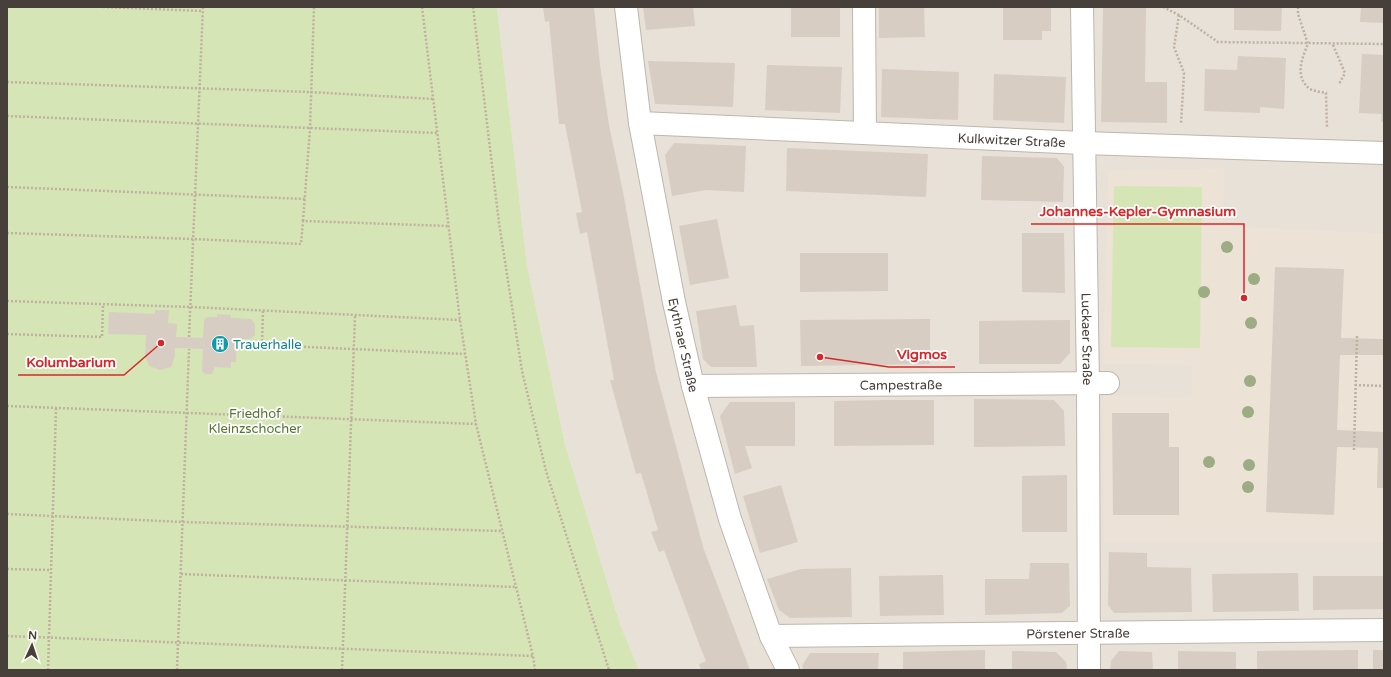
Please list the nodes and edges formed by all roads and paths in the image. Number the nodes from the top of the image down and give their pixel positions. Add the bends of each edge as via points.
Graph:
1 (103, 7) edge
2 (314, 7) edge
3 (422, 7) edge
4 (473, 7) edge
5 (626, 7) edge
6 (864, 7) edge
7 (1082, 7) edge
8 (1164, 7) edge
9 (1298, 7) edge
10 (203, 9) edge
11 (1179, 15) junction
12 (1308, 44) junction
13 (1384, 44) edge
14 (1333, 45) junction
15 (7, 82) edge
16 (1339, 84) dead end
17 (200, 89) junction
18 (310, 92) junction
19 (433, 99) junction
20 (7, 116) edge
21 (640, 123) junction
22 (198, 125) junction
23 (310, 129) junction
24 (437, 133) junction
25 (865, 133) junction
26 (1084, 143) junction
27 (1180, 145) junction
28 (1328, 151) junction
29 (1384, 153) edge
30 (7, 187) edge
31 (195, 194) junction
32 (306, 199) junction
33 (303, 221) junction
34 (449, 226) junction
35 (7, 234) edge
36 (194, 239) junction
37 (7, 300) edge
38 (103, 304) junction
39 (191, 307) junction
40 (263, 311) junction
41 (355, 316) junction
42 (460, 320) junction
43 (7, 334) edge
44 (1356, 336) dead end
45 (190, 337) dead end
46 (189, 349) dead end
47 (354, 349) junction
48 (465, 354) junction
49 (1098, 383) junction
50 (1355, 385) junction
51 (693, 386) junction
52 (1384, 386) edge
53 (7, 406) edge
54 (56, 408) junction
55 (187, 414) junction
56 (353, 419) junction
57 (476, 424) junction
58 (1354, 450) dead end
59 (7, 514) edge
60 (53, 516) junction
61 (183, 522) junction
62 (348, 526) junction
63 (502, 531) junction
64 (7, 568) edge
65 (51, 570) junction
66 (181, 574) junction
67 (346, 580) junction
68 (516, 587) junction
69 (1384, 630) edge
70 (1089, 632) junction
71 (7, 636) edge
72 (772, 636) junction
73 (49, 638) junction
74 (178, 643) junction
75 (343, 649) junction
76 (534, 656) junction
77 (48, 670) edge
78 (177, 670) edge
79 (342, 670) edge
80 (535, 670) edge
81 (609, 670) edge
82 (788, 670) edge
83 (1089, 670) edge

1 - 10 path
2 - 18 path
3 - 19 path
4 - 81 path via 500,230 522,371 546,471
5 - 21 street, Eythraer Straße
6 - 25 street
7 - 26 street, Luckaer Straße
8 - 11 path
9 - 12 path
10 - 17 path
11 - 12 path via 1218,42
11 - 27 path via 1174,47 1184,73
12 - 14 path
12 - 28 path via 1300,63 1301,78 1310,89 1326,93
13 - 14 path
14 - 16 path via 1345,73
15 - 17 path
17 - 18 path
17 - 22 path
18 - 19 path
18 - 23 path
19 - 24 path
20 - 22 path
21 - 25 street, Kulkwitzer Straße
21 - 51 street, Eythraer Straße via 674,302
22 - 23 path
22 - 31 path
23 - 24 path
23 - 32 path
24 - 34 path
25 - 26 street, Kulkwitzer Straße
26 - 27 street, Kulkwitzer Straße
26 - 49 street, Luckaer Straße
27 - 28 street, Kulkwitzer Straße
28 - 29 street, Kulkwitzer Straße
30 - 31 path
31 - 32 path
31 - 36 path
32 - 33 path
33 - 34 path
33 - 36 path via 301,244
34 - 42 path
35 - 36 path
36 - 39 path
37 - 38 path
38 - 39 path
38 - 43 path via 102,338
39 - 40 path
39 - 45 path
40 - 41 path
40 - 47 path via 262,345
41 - 42 path
41 - 47 path
42 - 48 path
44 - 50 path
46 - 55 path
47 - 48 path
47 - 56 path
48 - 57 path
49 - 51 street, Campestraße
49 - 70 street, Luckaer Straße
50 - 52 path
50 - 58 path
51 - 72 street, Eythraer Straße via 730,519
53 - 54 path
54 - 55 path
54 - 60 path
55 - 56 path
55 - 61 path
56 - 57 path
56 - 62 path
57 - 63 path
59 - 60 path
60 - 61 path
60 - 65 path
61 - 62 path
61 - 66 path
62 - 63 path
62 - 67 path
63 - 68 path
64 - 65 path
65 - 73 path
66 - 67 path
66 - 74 path
67 - 68 path
67 - 75 path
68 - 76 path
69 - 70 street, Pörstener Straße
70 - 72 street, Pörstener Straße
70 - 83 street, Luckaer Straße
71 - 73 path
72 - 82 street, Eythraer Straße
73 - 74 path
73 - 77 path
74 - 75 path
74 - 78 path
75 - 76 path
75 - 79 path
76 - 80 path

